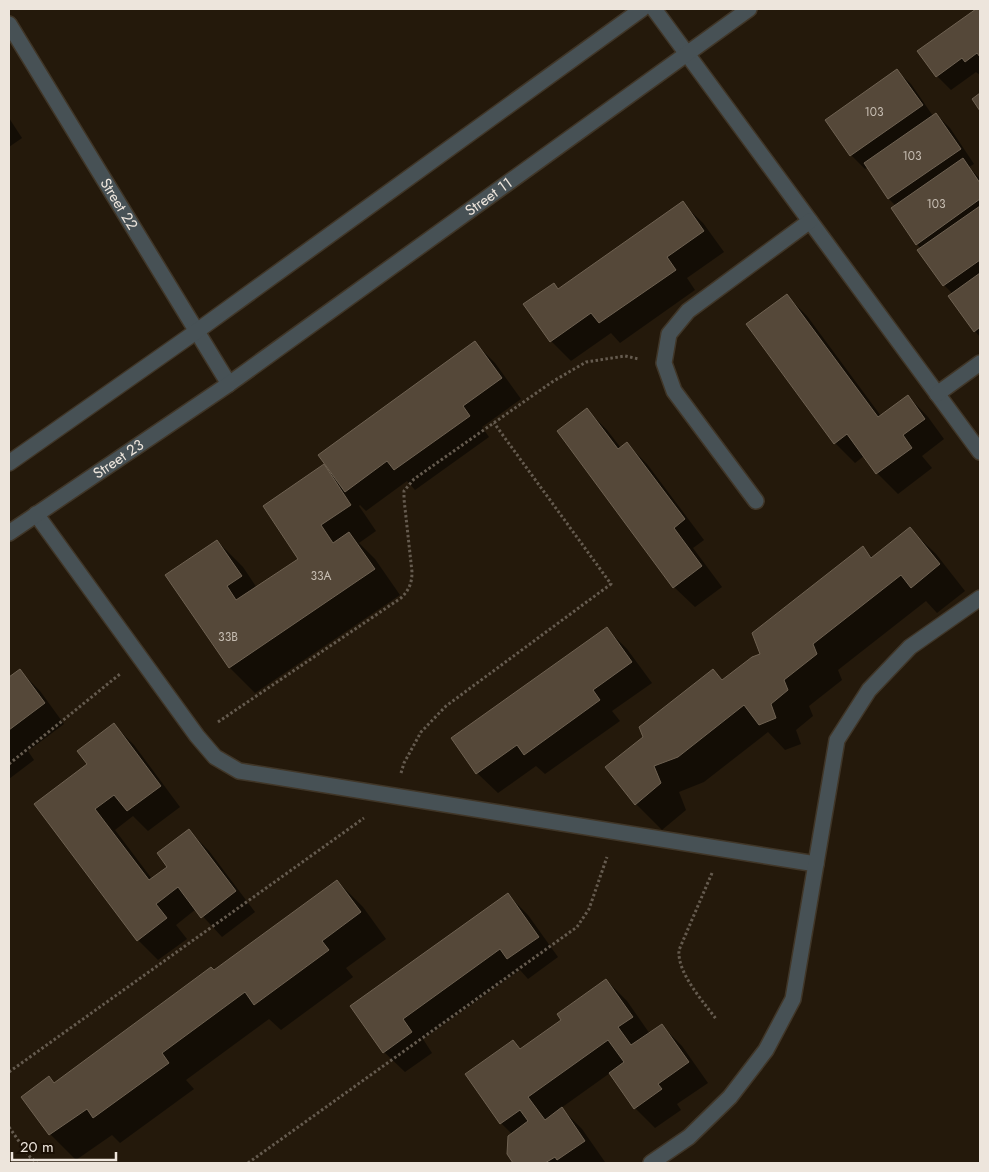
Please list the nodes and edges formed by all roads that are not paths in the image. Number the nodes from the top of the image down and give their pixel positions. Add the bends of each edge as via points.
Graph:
1 (642, 9) edge
2 (654, 9) edge
3 (749, 9) edge
4 (9, 24) edge
5 (687, 54) junction
6 (810, 220) junction
7 (197, 331) junction
8 (980, 363) edge
9 (229, 384) junction
10 (937, 394) junction
11 (980, 452) edge
12 (9, 463) edge
13 (756, 501) dead end
14 (36, 514) junction
15 (9, 533) edge
16 (980, 598) edge
17 (816, 864) junction
18 (651, 1163) edge

1 - 7 street
2 - 5 street
3 - 5 street, Street 11
4 - 7 street, Street 22
5 - 6 street
5 - 9 street, Street 11
6 - 10 street
6 - 13 street via 688,311 669,334 664,363 674,391
7 - 9 street, Street 22
7 - 12 street
8 - 10 street
9 - 14 street, Street 23
10 - 11 street
14 - 15 street, Street 23
14 - 17 street via 197,736 215,757 239,771
16 - 17 street via 910,647 869,690 837,740
17 - 18 street via 793,999 766,1050 730,1097 689,1137

